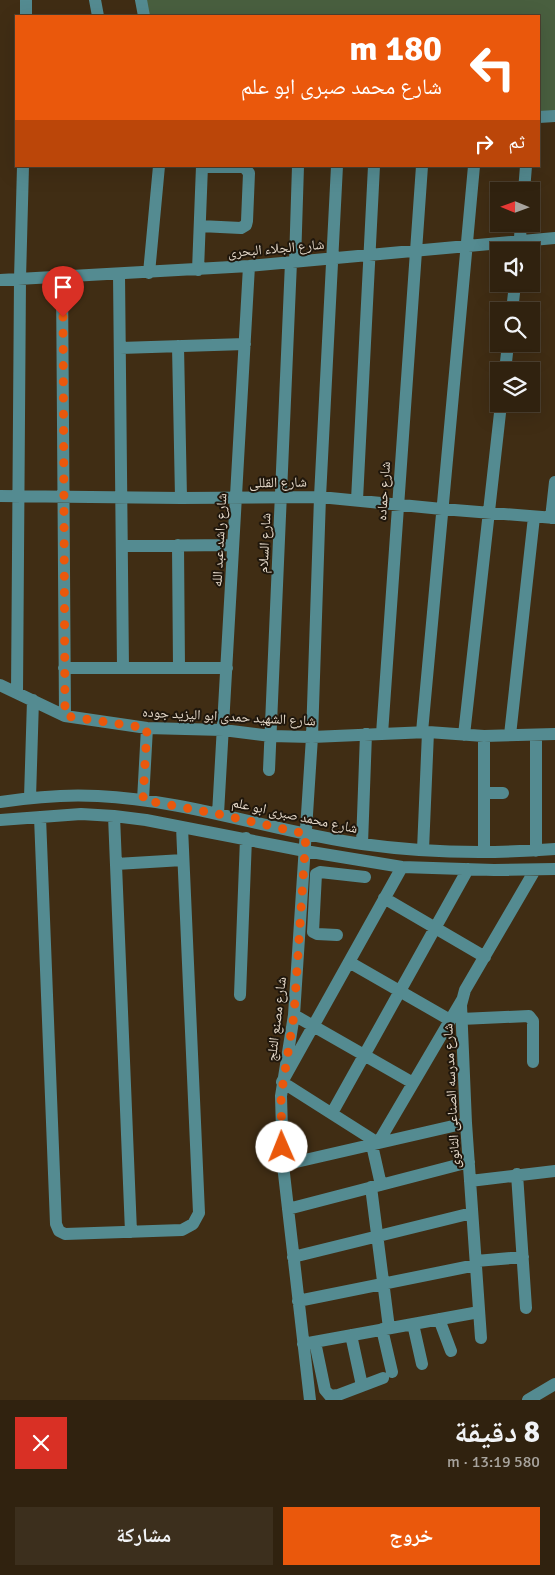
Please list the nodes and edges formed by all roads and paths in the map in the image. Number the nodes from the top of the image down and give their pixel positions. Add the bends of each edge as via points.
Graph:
1 (26, 0) edge
2 (95, 0) edge
3 (141, 0) edge
4 (26, 15) edge
5 (98, 15) edge
6 (144, 15) edge
7 (555, 116) edge
8 (540, 117) edge
9 (23, 167) edge
10 (159, 167) edge
11 (202, 167) edge
12 (298, 167) edge
13 (337, 167) edge
14 (374, 167) edge
15 (422, 167) edge
16 (474, 167) edge
17 (526, 167) edge
18 (525, 182) edge
19 (200, 226) junction
20 (555, 238) edge
21 (537, 242) edge
22 (467, 246) junction
23 (490, 246) edge
24 (416, 250) junction
25 (370, 255) junction
26 (332, 258) junction
27 (293, 262) junction
28 (249, 266) junction
29 (198, 270) junction
30 (150, 273) junction
31 (120, 274) junction
32 (62, 277) junction
33 (20, 279) junction
34 (0, 280) edge
35 (245, 344) junction
36 (178, 346) junction
37 (120, 348) junction
38 (500, 412) edge
39 (555, 482) edge
40 (0, 496) edge
41 (19, 496) junction
42 (281, 496) junction
43 (63, 497) junction
44 (320, 497) junction
45 (122, 498) junction
46 (181, 498) junction
47 (236, 498) junction
48 (357, 500) junction
49 (397, 505) junction
50 (442, 509) junction
51 (489, 513) junction
52 (534, 516) junction
53 (553, 518) edge
54 (234, 545) junction
55 (122, 546) junction
56 (178, 546) junction
57 (64, 668) junction
58 (123, 668) junction
59 (179, 668) junction
60 (227, 668) junction
61 (0, 685) edge
62 (17, 693) junction
63 (33, 700) junction
64 (65, 716) junction
65 (147, 728) junction
66 (223, 730) junction
67 (425, 732) junction
68 (366, 734) junction
69 (382, 734) junction
70 (555, 734) edge
71 (464, 735) junction
72 (510, 735) junction
73 (536, 735) junction
74 (270, 736) junction
75 (484, 736) junction
76 (312, 737) junction
77 (269, 770) dead end
78 (484, 793) junction
79 (503, 794) dead end
80 (30, 798) junction
81 (143, 800) junction
82 (0, 802) edge
83 (218, 814) junction
84 (114, 816) junction
85 (40, 817) junction
86 (0, 820) edge
87 (182, 827) junction
88 (306, 834) junction
89 (246, 838) junction
90 (362, 844) junction
91 (423, 850) junction
92 (555, 850) edge
93 (305, 851) junction
94 (536, 851) junction
95 (484, 852) junction
96 (332, 855) junction
97 (183, 860) junction
98 (116, 864) junction
99 (402, 867) junction
100 (468, 869) junction
101 (555, 869) edge
102 (535, 870) junction
103 (330, 873) junction
104 (365, 877) dead end
105 (384, 898) junction
106 (435, 928) junction
107 (337, 936) dead end
108 (485, 957) junction
109 (349, 962) junction
110 (400, 991) junction
111 (240, 995) dead end
112 (294, 1015) junction
113 (456, 1020) junction
114 (313, 1026) junction
115 (365, 1055) junction
116 (533, 1062) dead end
117 (282, 1082) junction
118 (413, 1083) junction
119 (332, 1113) junction
120 (466, 1122) junction
121 (375, 1144) junction
122 (469, 1162) junction
123 (283, 1165) junction
124 (555, 1171) edge
125 (517, 1174) junction
126 (470, 1181) junction
127 (376, 1186) junction
128 (288, 1209) junction
129 (472, 1213) junction
130 (131, 1232) junction
131 (377, 1237) junction
132 (293, 1257) junction
133 (523, 1257) junction
134 (476, 1263) junction
135 (383, 1284) junction
136 (298, 1301) junction
137 (526, 1308) dead end
138 (479, 1312) junction
139 (439, 1319) junction
140 (413, 1324) junction
141 (386, 1329) junction
142 (351, 1335) junction
143 (481, 1338) dead end
144 (309, 1343) junction
145 (451, 1351) dead end
146 (422, 1364) dead end
147 (361, 1381) dead end
148 (555, 1384) edge
149 (310, 1400) edge
150 (528, 1400) edge

1 - 4 street
2 - 5 street
3 - 6 street
7 - 8 street
9 - 33 street
10 - 30 street
11 - 19 street
11 - 19 street via 244,167 249,173 246,225 241,228
12 - 27 street, شارع السلام
13 - 26 street, شارع مصنع الثلج
14 - 25 street
15 - 24 street, شارع حماده
16 - 22 street
17 - 18 street
19 - 29 street
20 - 21 street, شارع الجلاء البحرى
22 - 23 street, شارع الجلاء البحرى
22 - 24 street, شارع الجلاء البحرى
22 - 50 street
24 - 25 street, شارع الجلاء البحرى
24 - 49 street, شارع حماده
25 - 26 street, شارع الجلاء البحرى
25 - 48 street
26 - 27 street, شارع الجلاء البحرى
26 - 44 street, شارع مصنع الثلج
27 - 28 street, شارع الجلاء البحرى
27 - 42 street, شارع السلام
28 - 29 street, شارع الجلاء البحرى
28 - 35 street, شارع راشد عبد الله
29 - 30 street, شارع الجلاء البحرى
30 - 31 street, شارع الجلاء البحرى
31 - 32 street, شارع الجلاء البحرى
31 - 37 street
32 - 33 street, شارع الجلاء البحرى
32 - 43 street
33 - 34 street, شارع الجلاء البحرى
33 - 41 street
35 - 36 street
35 - 47 street, شارع راشد عبد الله
36 - 37 street
36 - 46 street
37 - 45 street
38 - 51 street
39 - 53 street
40 - 41 street, شارع القللى
41 - 43 street, شارع القللى
41 - 62 street
42 - 44 street, شارع القللى
42 - 47 street, شارع القللى
42 - 74 street, شارع السلام
43 - 45 street, شارع القللى
43 - 57 street
44 - 48 street, شارع القللى
44 - 76 street, شارع مصنع الثلج
45 - 46 street, شارع القللى
45 - 55 street
46 - 47 street, شارع القللى
47 - 54 street, شارع راشد عبد الله
48 - 49 street, شارع القللى
49 - 50 street, شارع القللى
49 - 69 street, شارع حماده
50 - 51 street, شارع القللى
50 - 67 street
51 - 52 street, شارع القللى
51 - 71 street
52 - 53 street, شارع القللى
52 - 72 street
54 - 56 street
54 - 60 street, شارع راشد عبد الله
55 - 56 street
55 - 58 street
56 - 59 street
57 - 58 street
57 - 64 street
58 - 59 street
59 - 60 street
60 - 66 street, شارع راشد عبد الله
61 - 62 street, شارع الشهيد حمدى ابو اليزيد جوده
62 - 63 street, شارع الشهيد حمدى ابو اليزيد جوده
63 - 64 street, شارع الشهيد حمدى ابو اليزيد جوده
63 - 80 street
64 - 65 street, شارع الشهيد حمدى ابو اليزيد جوده
65 - 66 street, شارع الشهيد حمدى ابو اليزيد جوده
65 - 81 street
66 - 74 street, شارع الشهيد حمدى ابو اليزيد جوده
66 - 83 street, شارع راشد عبد الله
67 - 69 street, شارع الشهيد حمدى ابو اليزيد جوده
67 - 71 street, شارع الشهيد حمدى ابو اليزيد جوده
67 - 91 street
68 - 69 street, شارع الشهيد حمدى ابو اليزيد جوده
68 - 76 street, شارع الشهيد حمدى ابو اليزيد جوده
68 - 90 street
70 - 73 street, شارع الشهيد حمدى ابو اليزيد جوده
71 - 75 street, شارع الشهيد حمدى ابو اليزيد جوده
72 - 73 street, شارع الشهيد حمدى ابو اليزيد جوده
72 - 75 street, شارع الشهيد حمدى ابو اليزيد جوده
73 - 94 street
74 - 76 street, شارع الشهيد حمدى ابو اليزيد جوده
74 - 77 street, شارع السلام
75 - 78 street
76 - 88 street, شارع مصنع الثلج
78 - 79 street
78 - 95 street
80 - 81 street, شارع محمد صبرى ابو علم via 99,796
80 - 82 street, شارع محمد صبرى ابو علم
81 - 83 street, شارع محمد صبرى ابو علم
83 - 88 street, شارع محمد صبرى ابو علم
84 - 85 street
84 - 87 street
84 - 98 street
85 - 86 street
85 - 130 street via 56,1227 63,1234
87 - 89 street
87 - 97 street
88 - 90 street, شارع محمد صبرى ابو علم
88 - 93 street, شارع مصنع الثلج
89 - 93 street
89 - 111 street
90 - 91 street, شارع محمد صبرى ابو علم
91 - 95 street, شارع محمد صبرى ابو علم
92 - 94 street, شارع محمد صبرى ابو علم
93 - 96 street
93 - 112 street, شارع مصنع الثلج
94 - 95 street, شارع محمد صبرى ابو علم
96 - 99 street
96 - 103 street
97 - 98 street
97 - 130 street via 200,1206 193,1224 182,1230
98 - 130 street
99 - 100 street
99 - 105 street
100 - 102 street
100 - 106 street
101 - 102 street
102 - 108 street, شارع مدرسه الصناعى الثانوى
103 - 104 street
103 - 107 street via 318,872 315,876 312,930 317,934
105 - 106 street
105 - 109 street
106 - 108 street
106 - 110 street
108 - 113 street, شارع مدرسه الصناعى الثانوى via 466,990
109 - 110 street
109 - 114 street
110 - 113 street
110 - 115 street
112 - 114 street
112 - 117 street, شارع مصنع الثلج
113 - 116 street via 529,1016 533,1021
113 - 118 street
113 - 120 street, شارع مدرسه الصناعى الثانوى
114 - 115 street
114 - 117 street
115 - 118 street
115 - 119 street
117 - 119 street
117 - 123 street, شارع مصنع الثلج
118 - 121 street
119 - 121 street
120 - 121 street
120 - 122 street, شارع مدرسه الصناعى الثانوى
121 - 123 street
121 - 127 street
122 - 126 street, شارع مدرسه الصناعى الثانوى
122 - 127 street
123 - 128 street, شارع مصنع الثلج
124 - 125 street
125 - 126 street
125 - 133 street
126 - 129 street, شارع مدرسه الصناعى الثانوى
127 - 128 street
127 - 131 street
128 - 132 street, شارع مصنع الثلج
129 - 131 street
129 - 134 street, شارع مدرسه الصناعى الثانوى
131 - 132 street
131 - 135 street
132 - 136 street, شارع مصنع الثلج
133 - 134 street
133 - 137 street
134 - 135 street
134 - 138 street, شارع مدرسه الصناعى الثانوى
135 - 136 street
135 - 141 street
136 - 144 street, شارع مصنع الثلج
138 - 139 street
138 - 143 street, شارع مدرسه الصناعى الثانوى
139 - 140 street
139 - 145 street
140 - 141 street
140 - 146 street
141 - 142 street
141 - 144 street via 388,1375 338,1395 330,1396 325,1390
142 - 144 street
142 - 147 street
144 - 149 street, شارع مصنع الثلج
148 - 150 street

